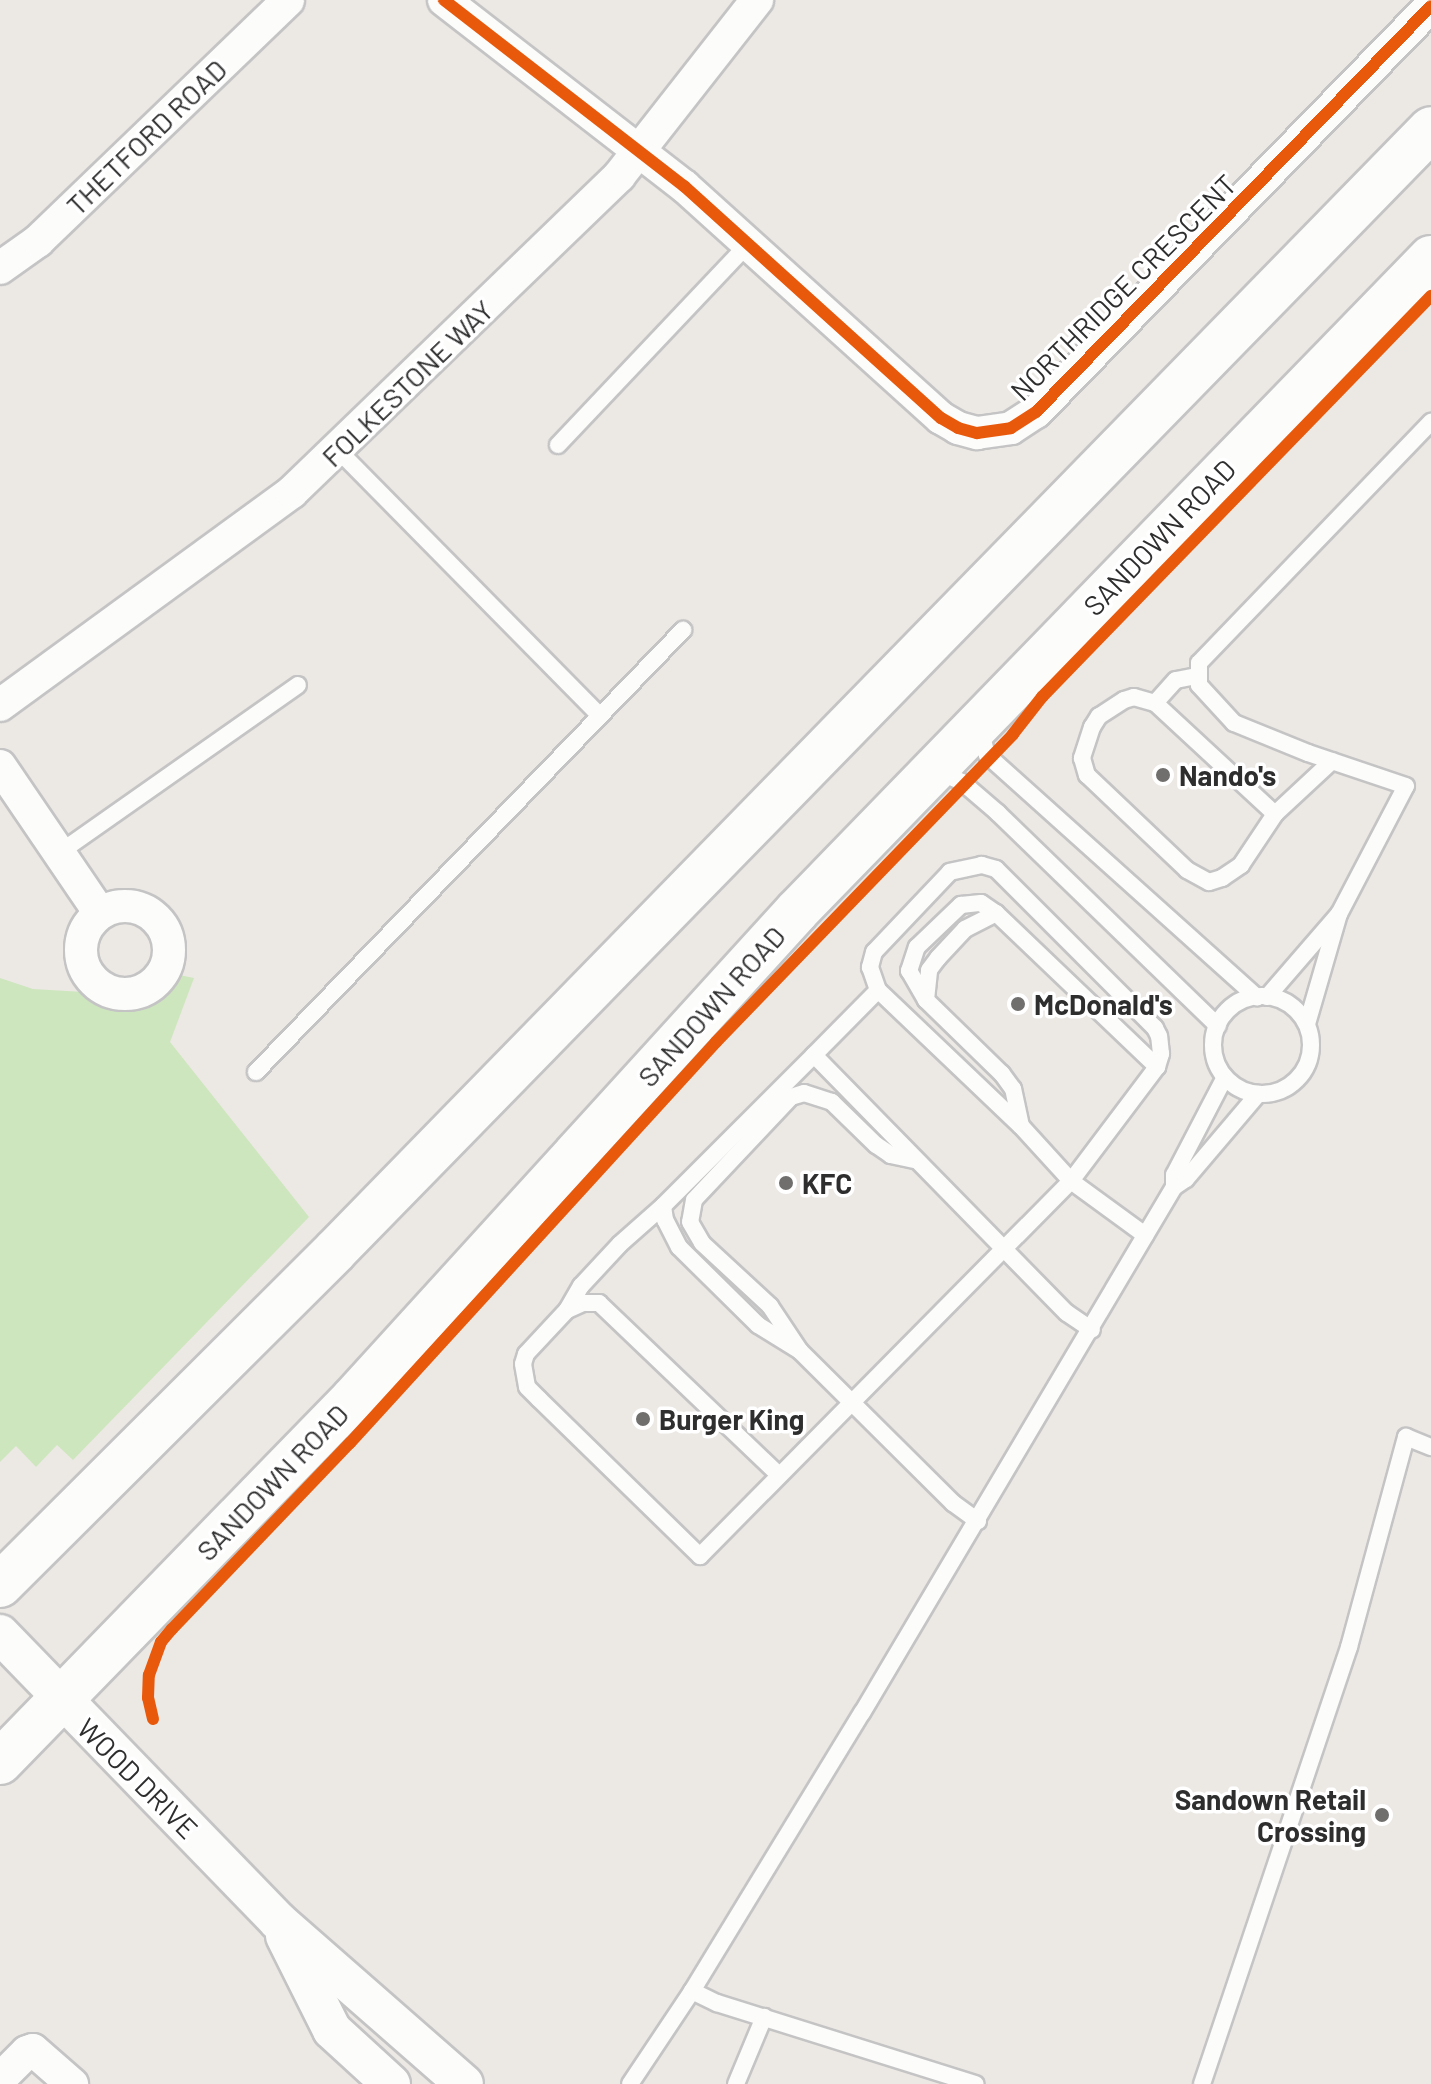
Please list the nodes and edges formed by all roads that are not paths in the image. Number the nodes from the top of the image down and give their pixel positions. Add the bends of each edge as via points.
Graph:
1 (288, 0) edge
2 (444, 0) edge
3 (757, 0) edge
4 (1431, 6) edge
5 (1431, 129) edge
6 (639, 152) junction
7 (748, 244) junction
8 (1431, 258) edge
9 (0, 268) edge
10 (1431, 422) edge
11 (558, 445) dead end
12 (337, 449) junction
13 (683, 630) dead end
14 (1197, 676) junction
15 (298, 685) dead end
16 (1155, 703) junction
17 (0, 705) edge
18 (599, 715) junction
19 (981, 720) junction
20 (1332, 761) junction
21 (0, 766) edge
22 (933, 769) junction
23 (1275, 814) junction
24 (59, 853) junction
25 (100, 913) dead end
26 (996, 913) junction
27 (1339, 914) junction
28 (878, 990) junction
29 (1262, 997) junction
30 (926, 1000) junction
31 (1307, 1024) junction
32 (1218, 1026) junction
33 (814, 1055) junction
34 (1157, 1067) junction
35 (256, 1072) dead end
36 (1225, 1077) junction
37 (1258, 1094) junction
38 (1021, 1126) junction
39 (915, 1160) junction
40 (1071, 1181) junction
41 (1174, 1187) junction
42 (663, 1206) junction
43 (1145, 1235) junction
44 (1003, 1249) junction
45 (567, 1310) junction
46 (1092, 1330) junction
47 (800, 1351) junction
48 (851, 1401) junction
49 (1431, 1447) edge
50 (779, 1475) junction
51 (978, 1521) junction
52 (0, 1585) edge
53 (0, 1634) edge
54 (61, 1700) junction
55 (0, 1762) edge
56 (278, 1921) junction
57 (692, 1991) junction
58 (764, 2017) junction
59 (0, 2079) edge
60 (72, 2084) edge
61 (391, 2084) edge
62 (464, 2084) edge
63 (630, 2084) edge
64 (736, 2084) edge
65 (976, 2084) edge
66 (1202, 2084) edge

1 - 9 street, THETFORD ROAD via 38,241
2 - 6 street, NORTHRIDGE CRESCENT
3 - 6 street, FOLKESTONE WAY
4 - 7 street, NORTHRIDGE CRESCENT via 1036,412 1011,428 977,433 941,418
5 - 52 main road via 335,1251
6 - 7 street, NORTHRIDGE CRESCENT
6 - 12 street, FOLKESTONE WAY via 560,236
7 - 11 lane
8 - 19 main road, SANDOWN ROAD
10 - 14 lane via 1207,653
12 - 17 street, FOLKESTONE WAY via 246,529
12 - 18 lane
13 - 18 lane
14 - 16 lane via 1176,680
14 - 20 lane via 1204,693 1234,723
15 - 24 lane
16 - 23 lane
16 - 23 lane via 1134,697 1099,716 1085,744 1083,768 1187,870 1209,882 1222,878 1241,865
18 - 35 lane
19 - 22 main road, SANDOWN ROAD
19 - 29 lane via 987,755
20 - 23 lane
20 - 27 lane via 1406,786
21 - 24 street
22 - 32 lane via 962,782 998,813
22 - 54 main road, SANDOWN ROAD via 353,1399
24 - 25 street
26 - 30 lane via 965,929 938,958 929,970
26 - 30 lane via 981,903 961,905 917,947 909,971
26 - 34 lane
27 - 29 lane
27 - 31 lane
28 - 33 lane
28 - 34 lane via 870,967 874,952 950,872 982,865 996,869 1155,1028 1161,1044
28 - 38 lane
29 - 31 lane via 1286,1002
29 - 32 lane via 1229,1009
30 - 38 lane via 1002,1074 1013,1089
31 - 37 lane via 1310,1057 1299,1077 1282,1090
32 - 36 lane via 1213,1047
33 - 39 lane
33 - 42 lane
34 - 40 lane
36 - 37 lane
36 - 41 lane via 1174,1175
37 - 41 lane
38 - 40 lane
39 - 44 lane
39 - 47 lane via 891,1155 832,1102 804,1093 791,1097 694,1200 690,1222 696,1236 770,1306
40 - 43 lane
40 - 44 lane
41 - 43 lane
42 - 45 lane via 581,1286
42 - 47 lane via 679,1247 758,1325
43 - 46 lane
44 - 46 lane via 1067,1313
44 - 48 lane
45 - 50 lane via 599,1303 610,1311
45 - 50 lane via 526,1354 527,1387 700,1556
46 - 51 lane
47 - 48 lane
48 - 50 lane
48 - 51 lane via 953,1503
49 - 66 lane via 1406,1437 1349,1647
51 - 57 lane
53 - 54 street, WOOD DRIVE
54 - 55 main road, SANDOWN ROAD
54 - 56 street, WOOD DRIVE
56 - 61 street, WOOD DRIVE via 332,2030
56 - 62 street, WOOD DRIVE
57 - 58 lane
57 - 63 lane
58 - 64 lane
58 - 65 lane
59 - 60 street via 33,2050

